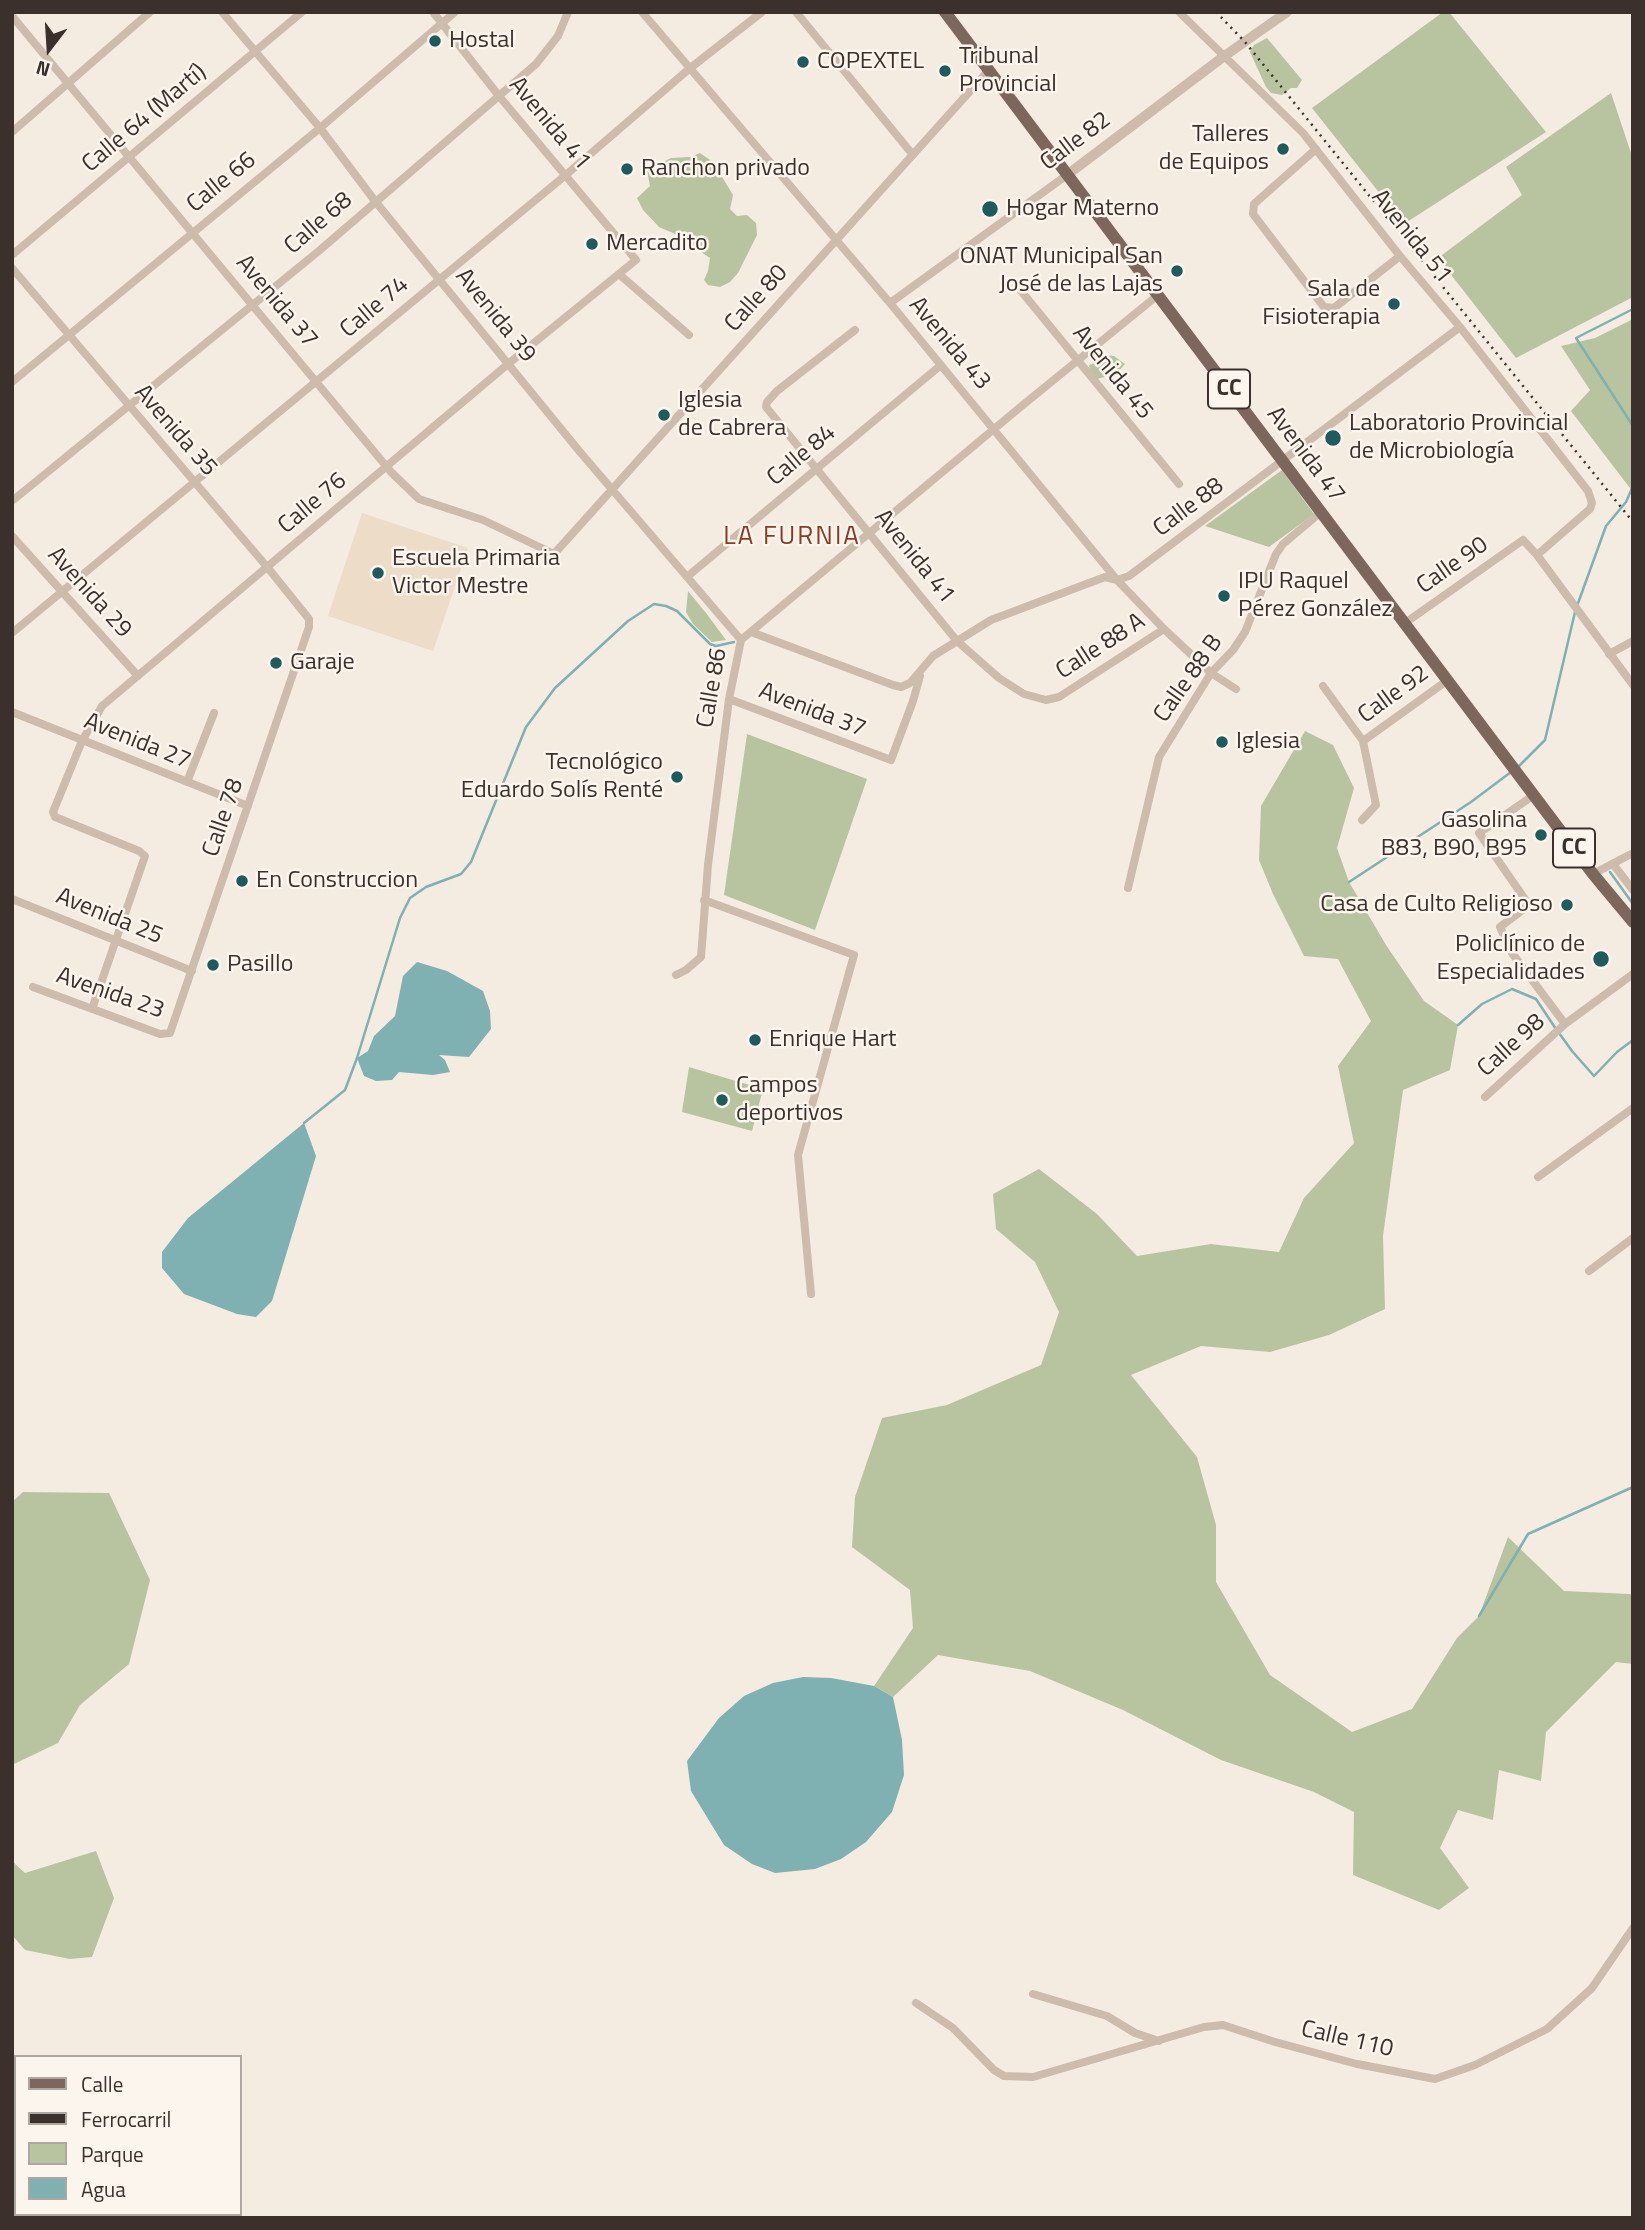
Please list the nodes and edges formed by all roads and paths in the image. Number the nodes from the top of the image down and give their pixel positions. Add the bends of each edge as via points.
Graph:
1 (150, 12) edge
2 (222, 12) edge
3 (302, 12) edge
4 (433, 12) edge
5 (455, 12) edge
6 (568, 12) edge
7 (642, 12) edge
8 (762, 12) edge
9 (796, 12) edge
10 (945, 12) edge
11 (1179, 12) edge
12 (1287, 12) edge
13 (12, 16) edge
14 (442, 23) junction
15 (256, 51) junction
16 (1223, 57) junction
17 (689, 69) junction
18 (989, 71) junction
19 (69, 84) junction
20 (499, 96) junction
21 (320, 128) junction
22 (12, 132) edge
23 (1316, 149) junction
24 (912, 155) junction
25 (130, 156) junction
26 (567, 174) junction
27 (1067, 175) junction
28 (375, 201) junction
29 (192, 232) junction
30 (835, 241) junction
31 (12, 255) edge
32 (1400, 256) junction
33 (636, 260) joint
34 (12, 268) edge
35 (620, 275) junction
36 (441, 279) junction
37 (1017, 286) dead end
38 (1158, 295) junction
39 (890, 303) junction
40 (254, 306) junction
41 (1460, 327) junction
42 (855, 330) dead end
43 (67, 334) junction
44 (689, 335) dead end
45 (1076, 361) junction
46 (508, 364) junction
47 (941, 365) junction
48 (12, 382) edge
49 (317, 382) junction
50 (127, 406) junction
51 (995, 430) junction
52 (1283, 461) junction
53 (386, 467) junction
54 (815, 470) junction
55 (195, 483) junction
56 (1179, 484) dead end
57 (612, 489) junction
58 (12, 501) edge
59 (1321, 512) junction
60 (870, 533) junction
61 (12, 536) edge
62 (554, 554) joint
63 (1537, 555) junction
64 (268, 568) junction
65 (688, 576) junction
66 (1118, 580) junction
67 (61, 593) junction
68 (309, 619) joint
69 (1405, 623) junction
70 (1164, 629) junction
71 (751, 632) junction
72 (12, 633) edge
73 (741, 640) junction
74 (957, 641) junction
75 (1633, 642) edge
76 (1609, 654) junction
77 (1211, 673) junction
78 (920, 674) junction
79 (138, 676) junction
80 (1448, 680) junction
81 (1633, 685) edge
82 (1323, 686) dead end
83 (1236, 689) dead end
84 (1059, 697) joint
85 (729, 699) junction
86 (12, 712) edge
87 (214, 713) dead end
88 (82, 741) junction
89 (1363, 741) junction
90 (882, 758) joint
91 (187, 782) junction
92 (1534, 795) junction
93 (248, 806) junction
94 (1362, 820) dead end
95 (1633, 853) edge
96 (1613, 864) junction
97 (1593, 874) junction
98 (1128, 888) dead end
99 (1633, 890) edge
100 (12, 899) edge
101 (704, 900) junction
102 (1633, 922) edge
103 (117, 942) junction
104 (192, 971) junction
105 (1633, 974) edge
106 (676, 975) dead end
107 (33, 987) dead end
108 (92, 1009) junction
109 (1565, 1024) junction
110 (173, 1029) joint
111 (1485, 1097) dead end
112 (1633, 1108) edge
113 (1538, 1177) dead end
114 (1633, 1238) edge
115 (1589, 1271) dead end
116 (810, 1294) dead end
117 (1633, 1928) edge
118 (1033, 1994) dead end
119 (916, 2003) dead end
120 (1159, 2041) junction

1 - 19 street
2 - 15 street, Avenida 39
3 - 15 street, Calle 64 (Martí)
4 - 14 street, Avenida 41
5 - 14 street, Calle 66
6 - 20 street, Calle 68 via 545,55
7 - 17 street, Avenida 43
8 - 17 street, Calle 74
9 - 24 street
10 - 18 main road, Avenida 47 / CC
11 - 16 street, Avenida 51
12 - 16 street, Calle 82
13 - 19 street, Avenida 37
14 - 20 street, Avenida 41
14 - 21 street, Calle 66
15 - 21 street, Avenida 39
15 - 25 street, Calle 64 (Martí)
16 - 23 street, Avenida 51
16 - 27 street, Calle 82
17 - 26 street, Calle 74
17 - 30 street, Avenida 43
18 - 24 street, Calle 80
18 - 27 main road, Avenida 47 / CC
19 - 22 street
19 - 25 street, Avenida 37
20 - 26 street, Avenida 41
20 - 28 street, Calle 68
21 - 28 street, Avenida 39
21 - 29 street, Calle 66
23 - 32 street, Avenida 51
23 - 32 street via 1254,204 1253,214 1324,307 1334,308
24 - 30 street, Calle 80
25 - 29 street, Avenida 37
25 - 31 street, Calle 64 (Martí)
26 - 33 street, Avenida 41
26 - 36 street, Calle 74
27 - 38 main road, Avenida 47 / CC
27 - 39 street, Calle 82
28 - 36 street, Avenida 39
28 - 40 street, Calle 68
29 - 40 street, Avenida 37
29 - 43 street, Calle 66
30 - 39 street, Avenida 43
30 - 57 street, Calle 80
32 - 41 street, Avenida 51
33 - 35 street, Calle 76
34 - 43 street, Avenida 35
35 - 44 street
35 - 46 street, Calle 76
36 - 46 street, Avenida 39
36 - 49 street, Calle 74
37 - 45 street, Avenida 45
38 - 45 street, Calle 86
38 - 52 main road, Avenida 47 / CC
39 - 47 street, Avenida 43
40 - 49 street, Avenida 37
40 - 50 street, Calle 68
41 - 52 street, Calle 88
41 - 63 street, Avenida 51 via 1588,491 1590,509
42 - 54 street, Avenida 41 via 766,402 768,411
43 - 48 street, Calle 66
43 - 50 street, Avenida 35
45 - 51 street, Calle 86
45 - 56 street, Avenida 45
46 - 53 street, Calle 76
46 - 57 street, Avenida 39
47 - 51 street, Avenida 43
47 - 54 street, Calle 84
49 - 53 street, Avenida 37
49 - 55 street, Calle 74
50 - 55 street, Avenida 35
50 - 58 street, Calle 68
51 - 60 street, Calle 86
51 - 66 street, Avenida 43
52 - 59 main road, Avenida 47 / CC
52 - 66 street, Calle 88
53 - 62 street, Avenida 37 via 419,499 483,520
53 - 64 street, Calle 76
54 - 60 street, Avenida 41
54 - 65 street, Calle 84
55 - 64 street, Avenida 35
55 - 67 street, Calle 74
57 - 62 street, Calle 80
57 - 65 street, Avenida 39
59 - 69 main road, Avenida 47 / CC
59 - 77 street, Calle 88 B via 1276,554 1245,632
60 - 71 street, Calle 86
60 - 74 street, Avenida 41
61 - 67 street, Avenida 29
63 - 69 street, Calle 90 via 1523,540
63 - 76 street
64 - 68 street, Avenida 35
64 - 79 street, Calle 76
65 - 73 street, Avenida 39
66 - 70 street, Avenida 43
66 - 74 street, Calle 88 via 1105,577 1091,582 991,621
67 - 72 street, Calle 74
67 - 79 street, Avenida 29
68 - 93 street, Calle 78
69 - 80 main road, Avenida 47 / CC
70 - 77 street, Avenida 43
70 - 84 street, Calle 88 A
71 - 73 street, Calle 86
71 - 78 street, Calle 88 via 901,687
73 - 85 street, Calle 86
74 - 78 street, Calle 88 via 933,656
74 - 84 street, Avenida 41 via 1024,694 1046,700
75 - 76 street
76 - 81 street
77 - 83 street, Avenida 43
77 - 98 street, Calle 88 B via 1159,757
78 - 90 street, Calle 88 via 893,757
79 - 88 street, Calle 76 via 102,706
80 - 89 street, Calle 92
80 - 92 main road, Avenida 47 / CC
82 - 89 street
85 - 90 street, Avenida 37
85 - 101 street, Calle 86
86 - 88 street, Avenida 27
87 - 91 street
88 - 91 street, Avenida 27
88 - 103 street, Calle 76 via 53,808 55,817 145,856
89 - 94 street via 1376,805
91 - 93 street, Avenida 27
92 - 97 main road, Avenida 47 / CC
92 - 109 street via 1479,833 1529,905 1500,926 1512,953
93 - 104 street, Calle 78
95 - 96 street
96 - 97 street
96 - 99 street
97 - 102 main road, Avenida 47 / CC
100 - 103 street, Avenida 25
101 - 106 street, Calle 86 via 701,957
101 - 116 street via 853,955 799,1155
103 - 104 street, Avenida 25
103 - 108 street
104 - 110 street, Calle 78
105 - 109 street, Calle 98
107 - 108 street, Avenida 23
108 - 110 street, Avenida 23 via 160,1034
109 - 111 street, Calle 98
112 - 113 street
114 - 115 street
117 - 120 street, Calle 110 via 1592,1988 1547,2029 1475,2065 1435,2079 1357,2064 1223,2025
118 - 120 street via 1107,2016
119 - 120 street, Calle 110 via 953,2028 1004,2076 1033,2077

